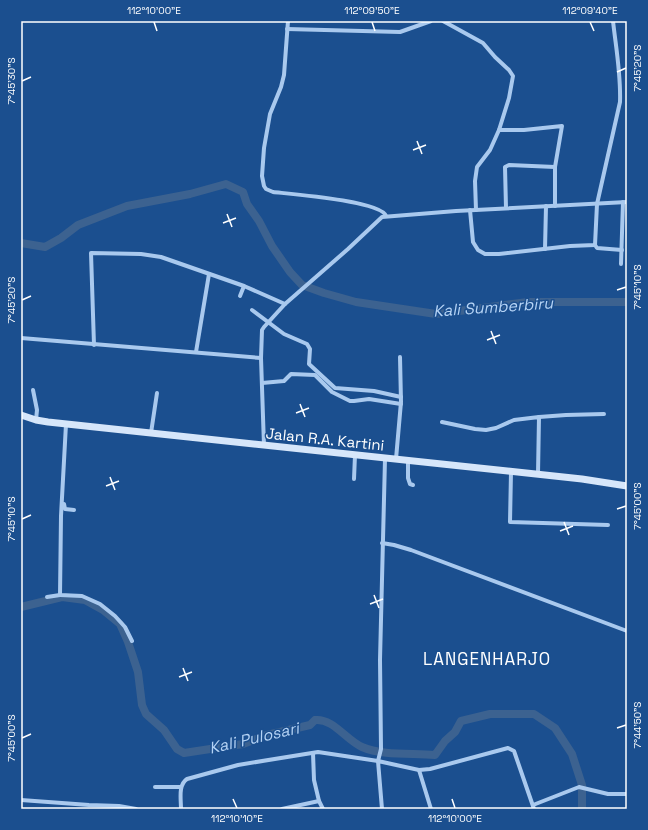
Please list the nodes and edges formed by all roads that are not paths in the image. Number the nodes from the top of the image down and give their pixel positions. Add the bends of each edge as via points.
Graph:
1 (288, 21) edge
2 (431, 21) edge
3 (443, 21) edge
4 (613, 21) edge
5 (288, 29) junction
6 (499, 130) junction
7 (556, 167) junction
8 (625, 202) edge
9 (597, 204) junction
10 (546, 206) junction
11 (554, 206) junction
12 (506, 208) junction
13 (470, 210) junction
14 (476, 210) junction
15 (386, 216) junction
16 (595, 245) junction
17 (545, 249) junction
18 (622, 250) junction
19 (621, 264) dead end
20 (209, 274) junction
21 (243, 287) junction
22 (240, 296) dead end
23 (285, 304) junction
24 (252, 310) dead end
25 (267, 323) junction
26 (21, 338) edge
27 (94, 345) junction
28 (196, 352) junction
29 (400, 357) dead end
30 (261, 358) junction
31 (262, 383) junction
32 (33, 390) dead end
33 (333, 390) junction
34 (157, 393) dead end
35 (401, 400) junction
36 (604, 414) dead end
37 (21, 415) edge
38 (539, 417) junction
39 (36, 420) junction
40 (442, 422) dead end
41 (67, 424) junction
42 (151, 433) junction
43 (264, 446) junction
44 (355, 455) junction
45 (385, 458) junction
46 (396, 459) junction
47 (408, 461) junction
48 (511, 472) junction
49 (538, 475) junction
50 (354, 479) dead end
51 (413, 485) dead end
52 (627, 486) edge
53 (74, 510) dead end
54 (608, 525) dead end
55 (382, 543) junction
56 (60, 595) junction
57 (47, 597) dead end
58 (627, 631) edge
59 (132, 641) dead end
60 (313, 753) junction
61 (378, 761) junction
62 (419, 770) junction
63 (181, 786) junction
64 (155, 787) dead end
65 (627, 794) edge
66 (21, 800) edge
67 (319, 801) junction
68 (533, 807) edge
69 (136, 809) edge
70 (181, 809) edge
71 (282, 809) edge
72 (323, 809) edge
73 (382, 809) edge
74 (431, 809) edge

1 - 5 street
2 - 5 street via 400,32
3 - 6 street via 481,41 512,74 509,98
4 - 9 street via 619,58 620,102
5 - 15 street via 284,75 270,114 264,148 264,186 273,192 360,203 382,211
6 - 7 street via 562,126
6 - 14 street via 490,150 478,167 475,181
7 - 11 street
7 - 12 street via 506,167
8 - 9 street
8 - 18 street
9 - 11 street
9 - 16 street
10 - 11 street
10 - 12 street
10 - 17 street
12 - 14 street
13 - 14 street
13 - 15 street
13 - 17 street via 472,242 482,253
15 - 23 street
16 - 17 street
16 - 18 street via 601,249
18 - 19 street
20 - 21 street
20 - 27 street via 152,255 91,253
20 - 28 street
21 - 22 street
21 - 23 street
23 - 25 street
24 - 25 street
25 - 30 street via 262,330
25 - 33 street via 307,344 310,349 309,364
26 - 27 street
27 - 28 street
28 - 30 street
29 - 35 street
30 - 31 street
31 - 33 street via 284,381 291,374 315,375
31 - 43 street
32 - 39 street
33 - 35 street via 365,390
33 - 35 street via 354,402 369,399
34 - 42 street
35 - 46 street
36 - 38 street
37 - 39 main road, Jalan R.A. Kartini
38 - 40 street via 514,420 486,430
38 - 49 street
39 - 41 main road, Jalan R.A. Kartini
41 - 42 main road, Jalan R.A. Kartini
41 - 53 street via 64,509
41 - 56 street via 61,516
42 - 43 main road, Jalan R.A. Kartini
43 - 44 main road, Jalan R.A. Kartini
44 - 45 main road, Jalan R.A. Kartini
44 - 50 street
45 - 46 main road, Jalan R.A. Kartini
45 - 55 street
46 - 47 main road, Jalan R.A. Kartini
47 - 48 main road, Jalan R.A. Kartini
47 - 51 street via 408,478
48 - 49 main road, Jalan R.A. Kartini
48 - 54 street via 510,522
49 - 52 main road, Jalan R.A. Kartini
55 - 58 street via 411,550
55 - 61 street via 381,749
56 - 57 street
56 - 59 street via 82,596 100,604 126,627
60 - 61 street via 323,752
60 - 63 street via 203,774 183,781
60 - 67 street via 314,780
61 - 62 street
61 - 73 street
62 - 68 street via 430,770 510,748 514,751
62 - 74 street
63 - 64 street
63 - 70 street
65 - 68 street via 608,794 579,787
66 - 69 street
67 - 71 street
67 - 72 street

